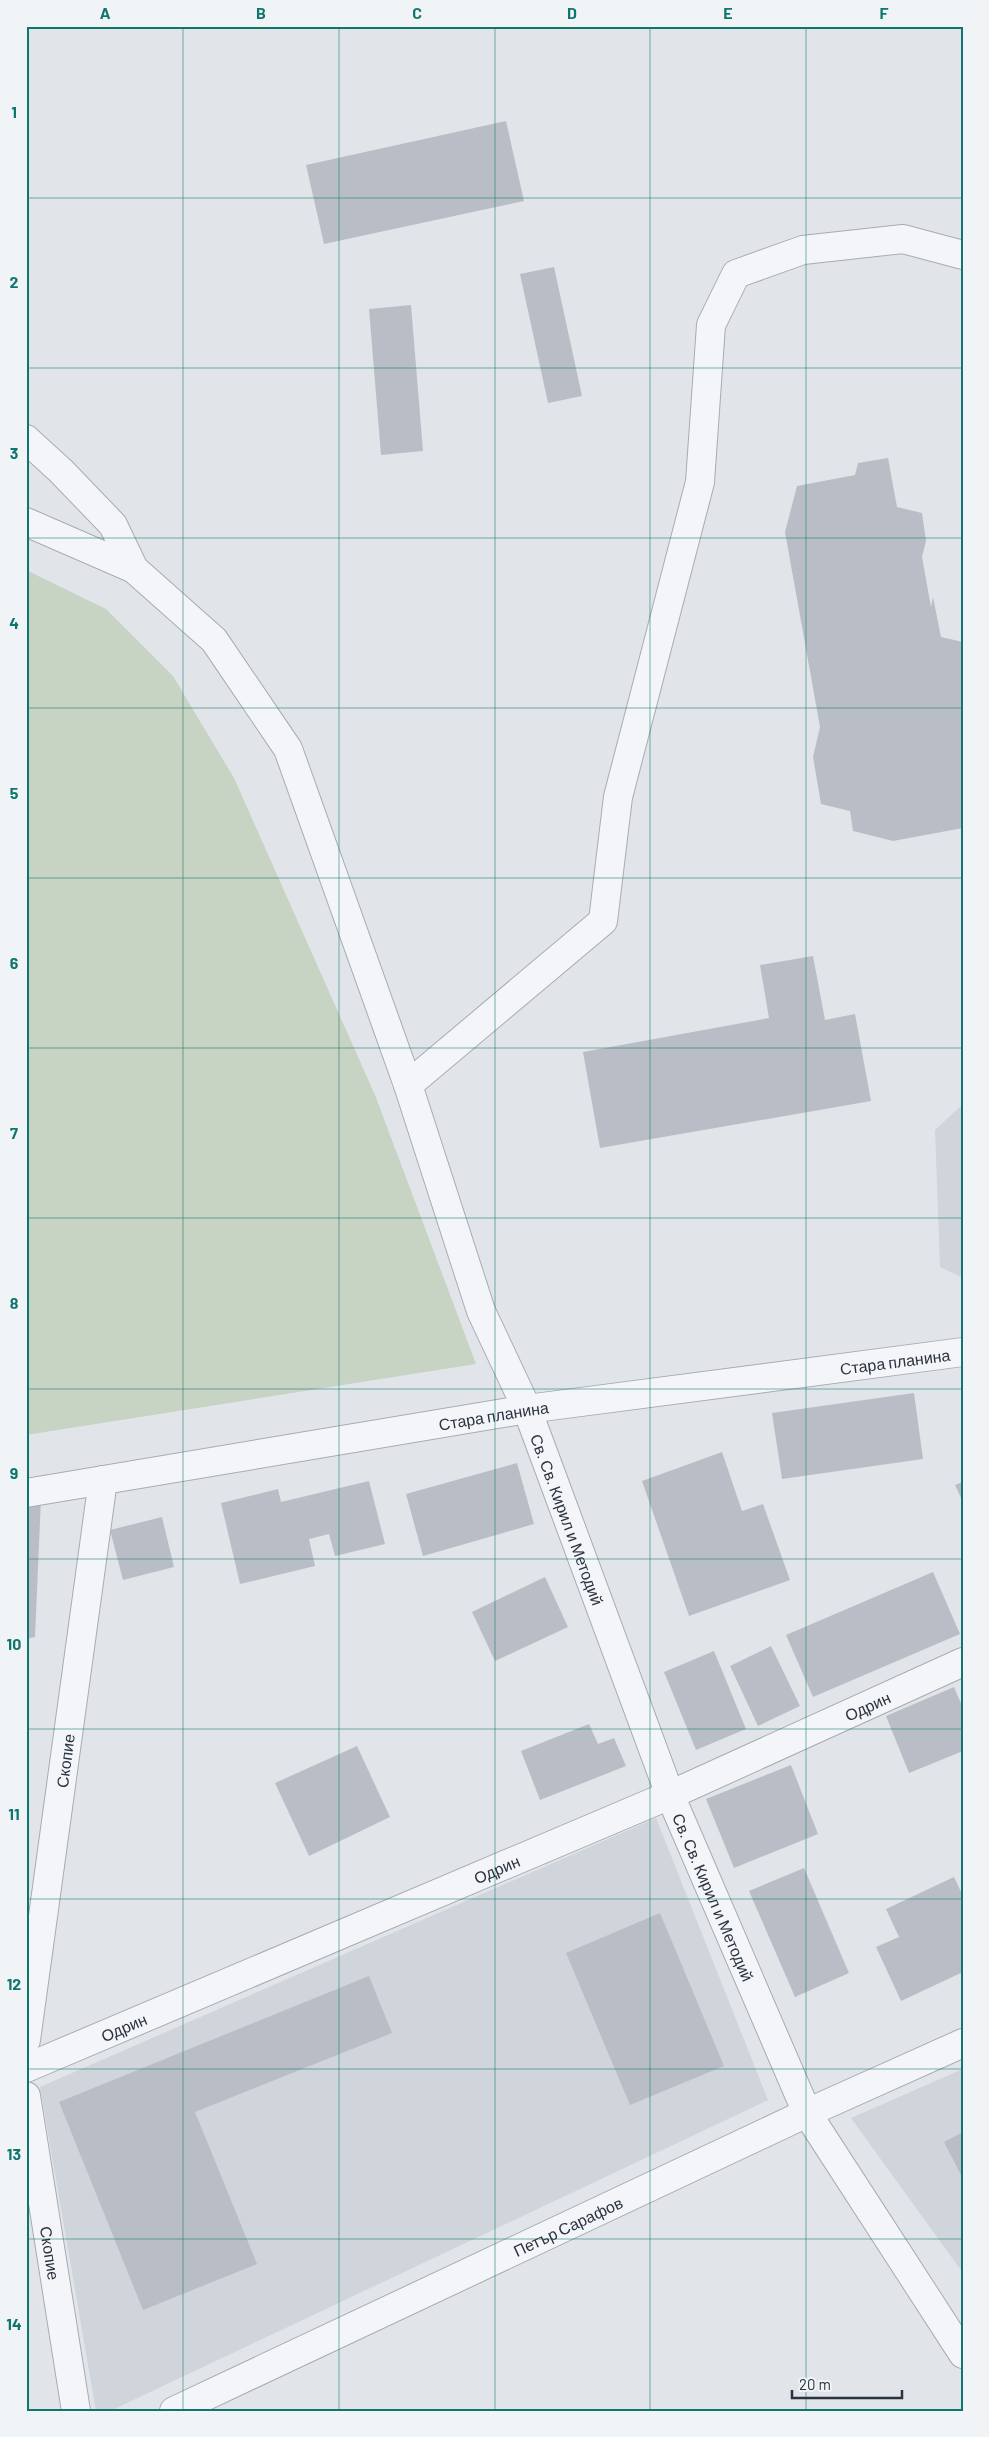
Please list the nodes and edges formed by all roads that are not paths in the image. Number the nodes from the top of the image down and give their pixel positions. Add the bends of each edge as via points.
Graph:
1 (963, 255) edge
2 (26, 440) edge
3 (26, 522) edge
4 (134, 569) junction
5 (408, 1085) junction
6 (963, 1352) edge
7 (527, 1409) junction
8 (103, 1480) junction
9 (26, 1493) edge
10 (963, 1662) edge
11 (670, 1795) junction
12 (26, 2040) edge
13 (963, 2043) edge
14 (26, 2068) edge
15 (26, 2096) edge
16 (807, 2113) junction
17 (963, 2354) edge
18 (76, 2411) edge
19 (174, 2411) edge

1 - 5 street via 903,240 803,250 736,274 711,325 700,482 618,797 603,920
2 - 4 street via 113,525
3 - 4 street
4 - 5 street, Св. Св. Кирил и Методий via 214,640 288,749
5 - 7 street, Св. Св. Кирил и Методий via 481,1310
6 - 7 street, Стара планина
7 - 8 street, Стара планина
7 - 11 street, Св. Св. Кирил и Методий
8 - 9 street, Стара планина
8 - 12 street, Скопие
10 - 11 street, Одрин
11 - 14 street, Одрин
11 - 16 street, Св. Св. Кирил и Методий
13 - 16 street, Петър Сарафов
15 - 18 street, Скопие
16 - 17 street, Св. Св. Кирил и Методий
16 - 19 street, Петър Сарафов

